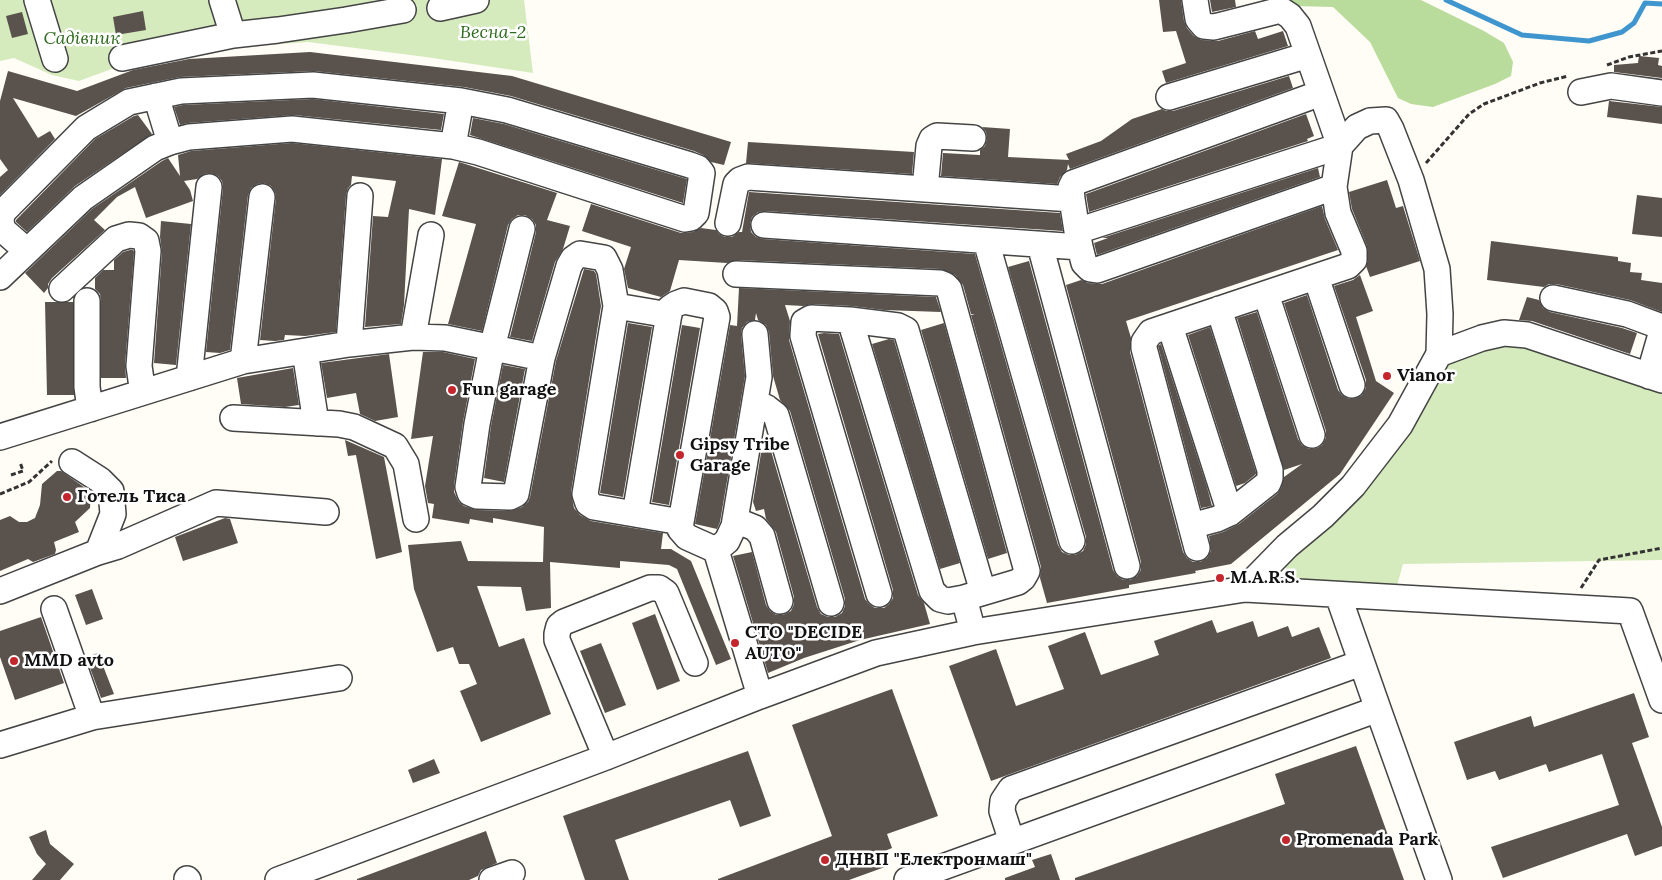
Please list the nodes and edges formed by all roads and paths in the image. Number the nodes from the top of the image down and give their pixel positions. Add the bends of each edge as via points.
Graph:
1 (37, 0) edge
2 (222, 0) edge
3 (476, 0) edge
4 (1195, 0) edge
5 (440, 8) dead end
6 (403, 10) dead end
7 (233, 35) junction
8 (1662, 51) edge
9 (1308, 55) junction
10 (122, 58) dead end
11 (55, 60) dead end
12 (1604, 67) dead end
13 (1579, 83) joint
14 (1321, 93) junction
15 (1662, 93) edge
16 (156, 96) junction
17 (1169, 97) dead end
18 (461, 101) junction
19 (973, 138) dead end
20 (170, 142) junction
21 (453, 146) junction
22 (1340, 146) junction
23 (1411, 180) junction
24 (209, 187) dead end
25 (1334, 187) junction
26 (925, 189) junction
27 (360, 196) dead end
28 (262, 197) dead end
29 (1072, 199) junction
30 (728, 223) dead end
31 (764, 225) dead end
32 (522, 229) dead end
33 (431, 235) dead end
34 (1078, 239) junction
35 (986, 241) junction
36 (1040, 245) junction
37 (27, 251) junction
38 (736, 274) dead end
39 (0, 277) edge
40 (1316, 277) junction
41 (62, 289) dead end
42 (1266, 294) junction
43 (1553, 298) dead end
44 (87, 301) dead end
45 (616, 306) junction
46 (1220, 309) junction
47 (669, 315) junction
48 (850, 320) junction
49 (1170, 326) junction
50 (1662, 327) edge
51 (1662, 331) edge
52 (755, 334) dead end
53 (413, 337) junction
54 (349, 344) junction
55 (492, 348) junction
56 (305, 351) junction
57 (1439, 354) junction
58 (542, 358) junction
59 (243, 361) junction
60 (189, 378) junction
61 (1656, 378) edge
62 (1352, 385) dead end
63 (146, 391) junction
64 (755, 402) junction
65 (90, 409) junction
66 (233, 418) dead end
67 (316, 423) junction
68 (1312, 435) dead end
69 (0, 437) edge
70 (20, 462) dead end
71 (72, 462) joint
72 (11, 475) dead end
73 (0, 494) edge
74 (326, 512) dead end
75 (1230, 513) junction
76 (635, 514) junction
77 (416, 519) dead end
78 (736, 520) junction
79 (681, 522) junction
80 (1072, 541) dead end
81 (1662, 548) edge
82 (716, 550) junction
83 (98, 552) junction
84 (1127, 566) dead end
85 (1245, 589) junction
86 (0, 590) edge
87 (879, 594) dead end
88 (973, 595) junction
89 (1338, 595) junction
90 (780, 601) dead end
91 (832, 603) dead end
92 (1568, 607) junction
93 (54, 608) dead end
94 (973, 632) junction
95 (695, 663) dead end
96 (1361, 663) junction
97 (339, 678) dead end
98 (760, 696) junction
99 (1662, 700) edge
100 (1378, 709) junction
101 (92, 717) junction
102 (0, 745) edge
103 (606, 757) junction
104 (1012, 842) junction
105 (278, 880) edge
106 (907, 880) edge
107 (1439, 880) edge

1 - 11 street
2 - 7 street
3 - 5 street
4 - 9 street via 1198,19 1204,26 1214,27 1281,10 1298,26
6 - 7 street
7 - 10 street
8 - 12 path via 1629,57
9 - 14 street
9 - 17 street
13 - 15 street
13 - 23 path via 1540,83 1484,104 1469,114
14 - 22 street
14 - 29 street via 1073,183
16 - 18 street via 181,91 313,84
16 - 20 street
16 - 37 street via 129,102 86,128 2,213 3,230
18 - 21 street
18 - 21 street via 507,110 698,168 702,173 696,213 685,219
19 - 26 street via 937,136 932,139
20 - 21 street via 189,137 292,129
20 - 37 street via 155,148 83,198
22 - 23 street via 1357,127 1386,120
22 - 25 street
22 - 34 street
23 - 57 street via 1436,269
24 - 60 street
25 - 34 street via 1097,270 1084,263
25 - 40 street via 1338,213 1354,251 1354,260 1348,266
26 - 29 street
26 - 30 street via 748,177 736,184
27 - 54 street
28 - 59 street
29 - 34 street
31 - 35 street
32 - 55 street
33 - 53 street
34 - 36 street
35 - 36 street
35 - 80 street
36 - 84 street
37 - 39 street
38 - 88 street via 940,283 948,289 1026,571 1018,582
40 - 42 street
40 - 62 street
41 - 63 street via 116,239 129,235 146,241 148,250 139,366
42 - 46 street
42 - 68 street
43 - 50 street via 1627,314
44 - 65 street
45 - 47 street
45 - 58 street via 610,270 604,258 580,254 569,266
45 - 76 street via 585,494 588,503 594,507
46 - 49 street
46 - 75 street via 1270,470 1268,483
47 - 76 street
47 - 79 street via 670,308 684,301 709,306 718,317
48 - 87 street via 811,318 804,322 803,336
48 - 88 street via 932,591 940,599 948,601
48 - 88 street via 898,326 906,330
49 - 75 street
49 - 75 street via 1151,332 1144,348 1194,537
51 - 61 street
52 - 64 street via 759,377
53 - 54 street
53 - 55 street via 445,338
54 - 56 street
55 - 58 street
55 - 58 street via 468,487 470,493 477,496 510,497 516,494
56 - 59 street
56 - 67 street
57 - 61 street via 1482,338 1504,334 1527,335
57 - 85 street via 1400,425 1353,486
59 - 60 street
60 - 63 street
63 - 65 street
64 - 78 street
64 - 91 street via 776,415
65 - 69 street
66 - 67 street
67 - 77 street via 354,427 395,446 406,464
70 - 72 path via 23,470
71 - 73 path via 52,461 29,482
71 - 83 street via 111,491 113,514
74 - 83 street via 216,503
76 - 79 street
78 - 82 street via 727,541
78 - 90 street via 755,528 762,536
79 - 82 street via 680,529 687,537
81 - 92 path via 1599,560
82 - 98 street
83 - 86 street
85 - 89 street
85 - 94 street
88 - 94 street
89 - 92 street
89 - 96 street
92 - 99 street via 1630,610
93 - 101 street
94 - 98 street via 876,653
95 - 103 street via 666,593 659,588 650,588 559,626 558,640
96 - 100 street
96 - 104 street via 1011,790 1003,801 1002,811
97 - 101 street
98 - 103 street
100 - 104 street
100 - 107 street
101 - 102 street
103 - 105 street
104 - 106 street

